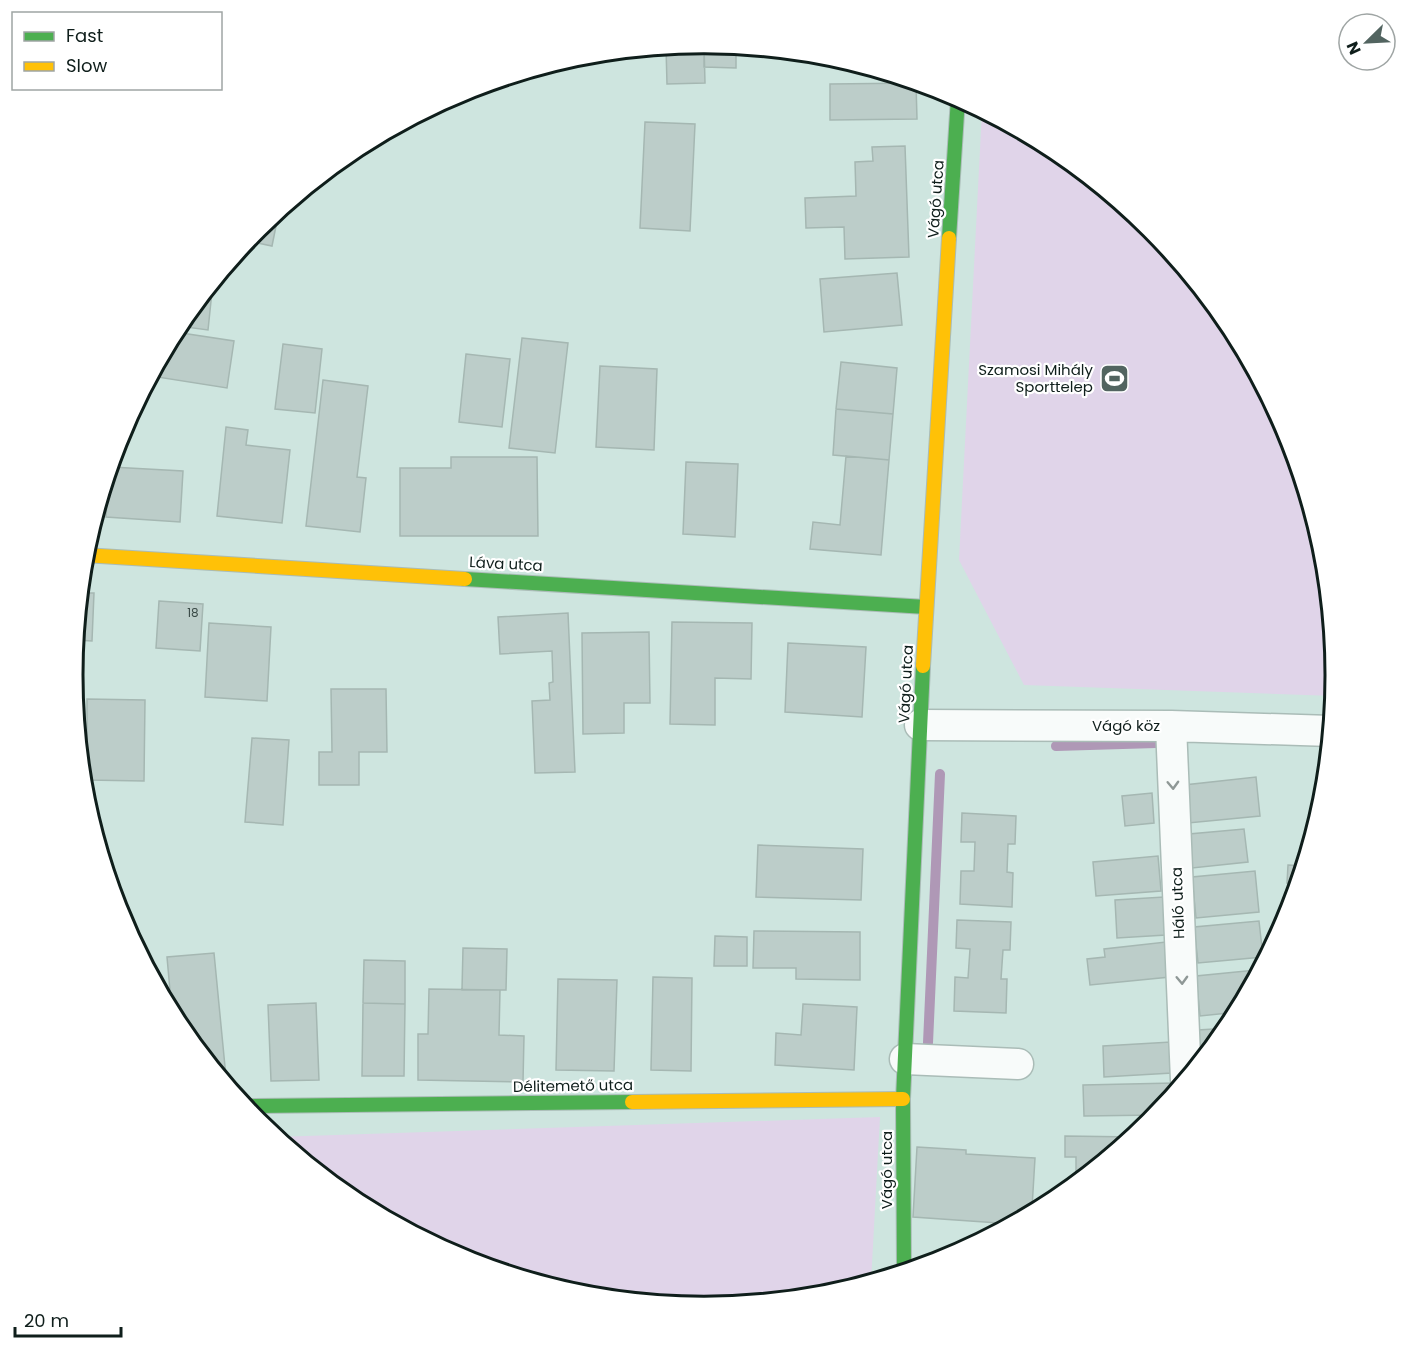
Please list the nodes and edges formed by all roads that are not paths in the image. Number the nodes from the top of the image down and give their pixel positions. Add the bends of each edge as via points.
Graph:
1 (957, 108) edge
2 (95, 556) edge
3 (926, 607) junction
4 (921, 725) junction
5 (1171, 726) junction
6 (1324, 731) edge
7 (905, 1059) junction
8 (1018, 1064) dead end
9 (1186, 1069) edge
10 (903, 1099) junction
11 (256, 1106) edge
12 (904, 1264) edge

1 - 3 street, Vágó utca
2 - 3 street, Láva utca
3 - 4 street, Vágó utca
4 - 5 street, Vágó köz
4 - 7 street, Vágó utca
5 - 6 street, Vágó köz
5 -> 9 street, Háló utca
7 - 8 street
7 - 10 street, Vágó utca
10 - 11 street, Délitemető utca
10 - 12 street, Vágó utca

